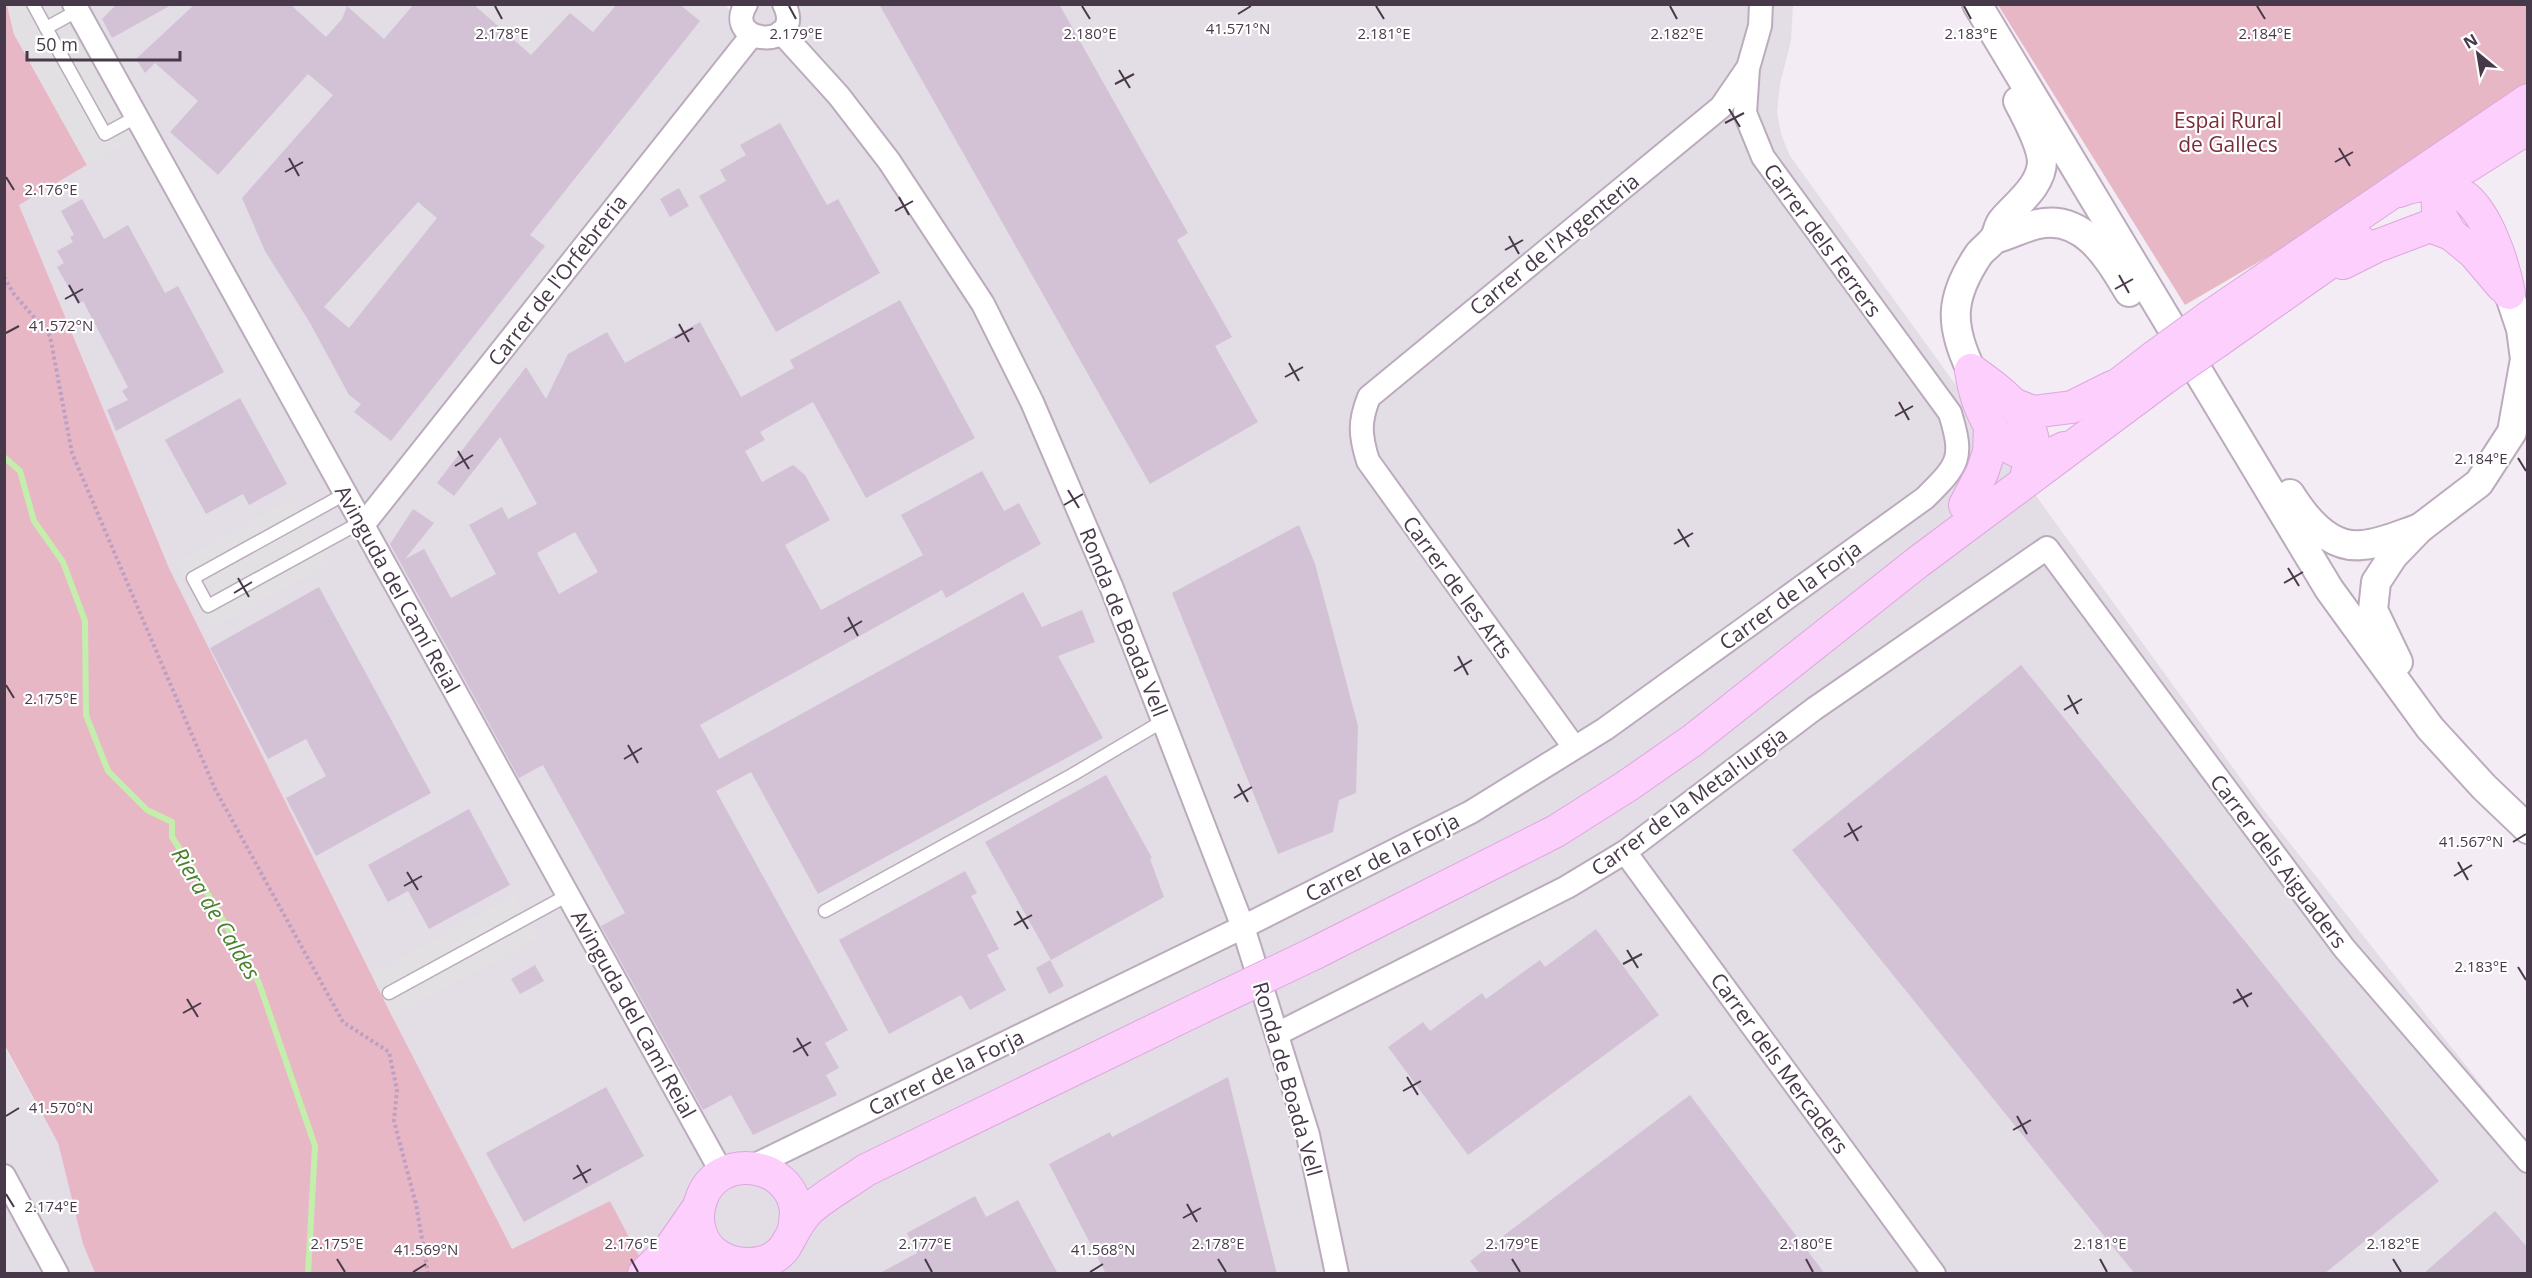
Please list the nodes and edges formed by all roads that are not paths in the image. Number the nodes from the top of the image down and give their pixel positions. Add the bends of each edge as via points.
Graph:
1 (33, 4) edge
2 (784, 4) edge
3 (1761, 4) edge
4 (1959, 4) edge
5 (1977, 4) edge
6 (741, 6) edge
7 (76, 8) edge
8 (46, 28) junction
9 (781, 32) junction
10 (1996, 33) junction
11 (752, 35) junction
12 (1748, 68) junction
13 (2528, 100) edge
14 (136, 117) junction
15 (2523, 131) edge
16 (2450, 155) junction
17 (2437, 185) junction
18 (2394, 193) junction
19 (2480, 216) junction
20 (2451, 234) junction
21 (1994, 239) junction
22 (2304, 282) junction
23 (2509, 293) junction
24 (2213, 329) junction
25 (2160, 367) junction
26 (1971, 370) junction
27 (2120, 382) junction
28 (2013, 404) junction
29 (1360, 418) joint
30 (1990, 428) junction
31 (1957, 458) joint
32 (2028, 468) junction
33 (345, 494) junction
34 (1965, 505) junction
35 (362, 524) junction
36 (2420, 528) junction
37 (2047, 548) joint
38 (2406, 696) junction
39 (1163, 721) junction
40 (1574, 747) junction
41 (2528, 809) edge
42 (2528, 829) edge
43 (1625, 852) junction
44 (1488, 866) junction
45 (568, 895) junction
46 (825, 911) dead end
47 (1243, 927) junction
48 (389, 993) dead end
49 (1277, 1034) junction
50 (2528, 1161) edge
51 (866, 1170) junction
52 (749, 1172) junction
53 (4, 1176) edge
54 (698, 1208) junction
55 (788, 1250) edge
56 (739, 1265) edge
57 (57, 1274) edge
58 (644, 1274) edge
59 (657, 1274) edge
60 (1337, 1274) edge
61 (1934, 1274) edge

1 - 8 lane
2 - 9 street via 787,21
3 - 12 street, Carrer dels Ferrers via 1760,26
4 - 21 street via 2015,96 2033,131 2042,161 2035,182 2023,201 2001,222
5 - 10 street
6 - 11 street via 743,22
7 - 8 lane
7 - 14 street, Avinguda del Camí Reial
8 - 14 lane via 105,134
9 - 11 street via 767,39
9 - 39 street, Ronda de Boada Vell via 839,96 889,161 983,304 1032,402 1111,586
10 - 36 street via 2047,92 2294,500 2313,525 2338,542 2361,546
10 - 38 street via 2329,589
11 - 35 street, Carrer de l'Orfebreria
12 - 29 street, Carrer de l'Argenteria via 1721,107 1369,397
12 - 31 street, Carrer dels Ferrers via 1745,112 1763,157 1950,413 1959,442
13 - 16 main road
14 - 33 street, Avinguda del Camí Reial
15 - 17 main road
15 - 19 main road via 2489,172 2480,197
16 - 17 main road via 2440,166
16 - 18 main road
17 - 18 main road via 2415,185
17 - 19 main road via 2466,198
17 - 20 main road via 2438,212
17 - 22 main road
18 - 24 main road
19 - 23 main road via 2504,269
20 - 22 main road via 2430,226
20 - 23 main road
21 - 26 street via 1971,267 1956,307 1958,343
21 - 38 street via 2038,224 2060,223 2079,229 2098,246 2339,634 2371,674
22 - 24 main road
23 - 36 street via 2521,329 2525,359 2512,432 2479,483
24 - 25 main road, bridge
25 - 27 main road
25 - 32 main road via 2075,442 2042,456
26 - 28 main road
26 - 30 main road via 1974,390
27 - 28 main road via 2073,407 2033,412
27 - 32 main road
28 - 32 main road via 2032,430
29 - 40 street, Carrer de les Arts via 1368,461
30 - 32 main road via 2017,451
30 - 34 main road via 1989,452
31 - 40 street, Carrer de la Forja via 1945,478 1925,498 1605,729
32 - 34 main road
32 - 44 main road via 1693,740 1556,831
33 - 35 street, Avinguda del Camí Reial
33 - 35 lane via 193,578 208,606
34 - 44 main road
35 - 45 street, Avinguda del Camí Reial
36 - 41 street via 2393,556 2376,582 2373,610 2399,663 2466,744
37 - 43 street, Carrer de la Metal·lurgia via 1814,709
37 - 50 street, Carrer dels Aiguaders via 2344,948
38 - 42 street via 2476,779
39 - 46 lane
39 - 47 street, Ronda de Boada Vell
40 - 47 street, Carrer de la Forja via 1471,812
43 - 49 street, Carrer de la Metal·lurgia via 1567,887
43 - 61 street, Carrer dels Mercaders
44 - 51 main road, bridge
45 - 48 lane
45 - 52 street, Avinguda del Camí Reial
47 - 49 street, Ronda de Boada Vell
47 - 52 street, Carrer de la Forja
49 - 60 street, Ronda de Boada Vell via 1308,1135
51 - 52 main road via 813,1179
51 - 55 main road via 819,1201
52 - 54 main road via 709,1184
52 - 55 main road via 784,1184 792,1197 796,1212
53 - 57 street
54 - 56 main road via 704,1241
54 - 58 main road via 669,1250
55 - 56 main road via 761,1263
56 - 59 main road

